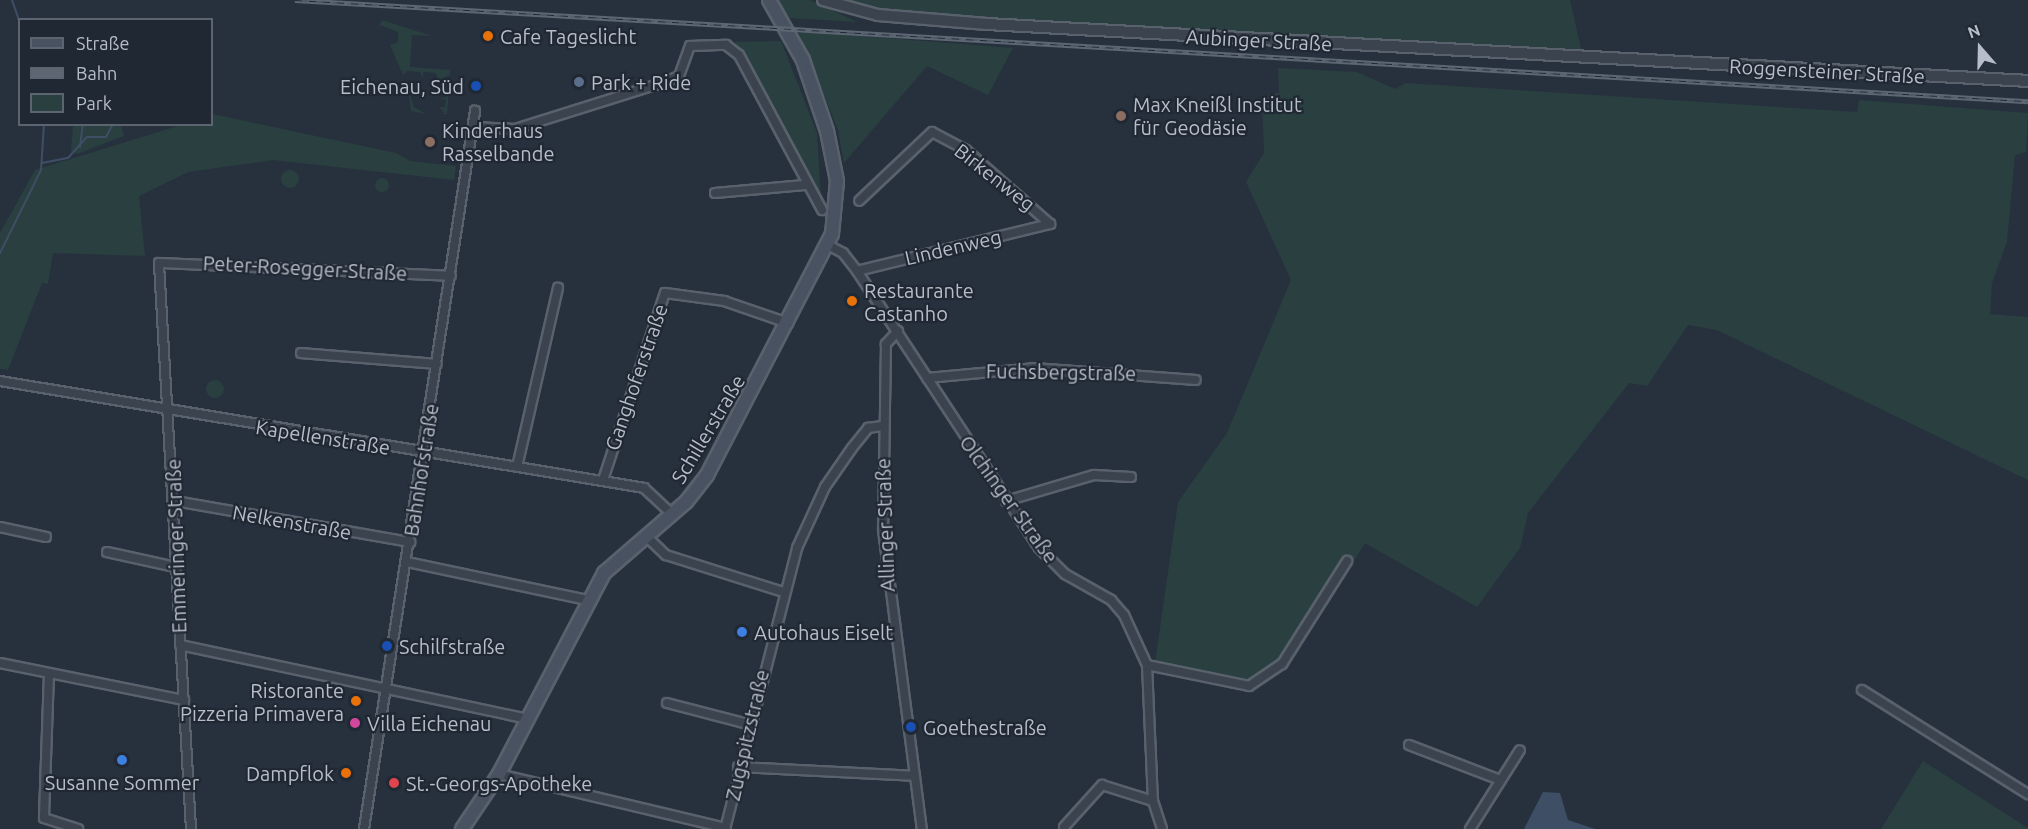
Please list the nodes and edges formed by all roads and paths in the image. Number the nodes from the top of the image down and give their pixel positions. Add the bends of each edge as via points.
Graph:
1 (769, 0) edge
2 (823, 0) edge
3 (1698, 65) joint
4 (2028, 81) edge
5 (475, 111) dead end
6 (474, 127) junction
7 (805, 185) junction
8 (715, 193) dead end
9 (859, 201) dead end
10 (822, 210) dead end
11 (1050, 224) joint
12 (828, 245) junction
13 (159, 263) joint
14 (857, 271) junction
15 (451, 276) junction
16 (558, 288) dead end
17 (788, 323) junction
18 (898, 331) junction
19 (301, 353) dead end
20 (438, 364) junction
21 (927, 378) junction
22 (1196, 380) dead end
23 (0, 381) edge
24 (171, 413) junction
25 (882, 426) junction
26 (423, 453) junction
27 (517, 467) junction
28 (1131, 477) dead end
29 (603, 480) junction
30 (175, 501) junction
31 (1006, 501) junction
32 (672, 514) junction
33 (0, 527) edge
34 (645, 535) junction
35 (46, 537) dead end
36 (410, 542) junction
37 (107, 552) dead end
38 (407, 561) junction
39 (1347, 561) dead end
40 (175, 567) junction
41 (783, 592) junction
42 (588, 600) junction
43 (180, 645) junction
44 (0, 663) edge
45 (1147, 665) junction
46 (49, 673) junction
47 (387, 688) junction
48 (1862, 690) dead end
49 (184, 700) junction
50 (667, 703) dead end
51 (529, 719) junction
52 (748, 724) junction
53 (1409, 745) dead end
54 (1521, 750) dead end
55 (738, 766) junction
56 (499, 774) junction
57 (914, 776) junction
58 (1500, 780) junction
59 (2028, 794) edge
60 (1153, 801) junction
61 (1064, 827) dead end
62 (78, 829) edge
63 (191, 829) edge
64 (364, 829) edge
65 (462, 829) edge
66 (725, 829) edge
67 (922, 829) edge
68 (1161, 829) edge
69 (1470, 829) edge

1 - 12 main road, Schillerstraße via 818,100 837,181
2 - 3 street, Aubinger Straße via 878,15 987,24
3 - 4 street, Roggensteiner Straße
5 - 6 street, Bahnhofstraße
6 - 7 street via 515,129 665,82 679,76 686,53 698,43 734,49
6 - 15 street, Bahnhofstraße
7 - 8 street
7 - 10 street
9 - 11 street, Birkenweg via 932,132 966,150
11 - 14 street, Lindenweg
12 - 14 street, Olchinger Straße via 843,253
12 - 17 main road, Schillerstraße
13 - 15 street, Peter-Rosegger-Straße
13 - 24 street, Emmeringer Straße
14 - 18 street, Olchinger Straße
15 - 20 street, Bahnhofstraße
16 - 27 street
17 - 29 street, Ganghoferstraße via 724,301 666,293
17 - 32 main road, Schillerstraße via 708,475
18 - 21 street, Olchinger Straße
18 - 25 street, Allinger Straße via 886,344
19 - 20 street
20 - 26 street, Bahnhofstraße
21 - 22 street, Fuchsbergstraße via 1034,368
21 - 31 street, Olchinger Straße
23 - 24 street, Kapellenstraße
24 - 26 street, Kapellenstraße
24 - 30 street, Emmeringer Straße
25 - 41 street, Zugspitzstraße via 864,432 825,487
25 - 57 street, Allinger Straße via 886,581
26 - 27 street, Kapellenstraße
26 - 36 street, Bahnhofstraße
27 - 29 street, Kapellenstraße
28 - 31 street via 1094,475
29 - 32 street, Kapellenstraße via 644,488
30 - 36 street, Nelkenstraße
30 - 40 street, Emmeringer Straße
31 - 45 street, Olchinger Straße via 1054,565 1118,607
32 - 34 main road, Schillerstraße
33 - 35 street
34 - 41 street via 666,555
34 - 42 main road, Schillerstraße via 613,562
36 - 38 street, Bahnhofstraße
37 - 40 street
38 - 42 street
38 - 47 street, Bahnhofstraße
39 - 45 street via 1282,664 1249,686
40 - 43 street, Emmeringer Straße
41 - 52 street, Zugspitzstraße
42 - 51 main road, Schillerstraße
43 - 47 street
43 - 49 street, Emmeringer Straße
44 - 46 street
45 - 60 street, Olchinger Straße
46 - 49 street
46 - 62 street via 44,818
47 - 51 street
47 - 64 street, Bahnhofstraße
48 - 59 street
49 - 63 street, Emmeringer Straße
50 - 52 street
51 - 56 main road, Schillerstraße
52 - 55 street, Zugspitzstraße
53 - 58 street
54 - 58 street
55 - 57 street
55 - 66 street, Zugspitzstraße
56 - 65 main road, Schillerstraße
56 - 66 street
57 - 67 street, Allinger Straße
58 - 69 street
60 - 61 street via 1102,785
60 - 68 street, Olchinger Straße

